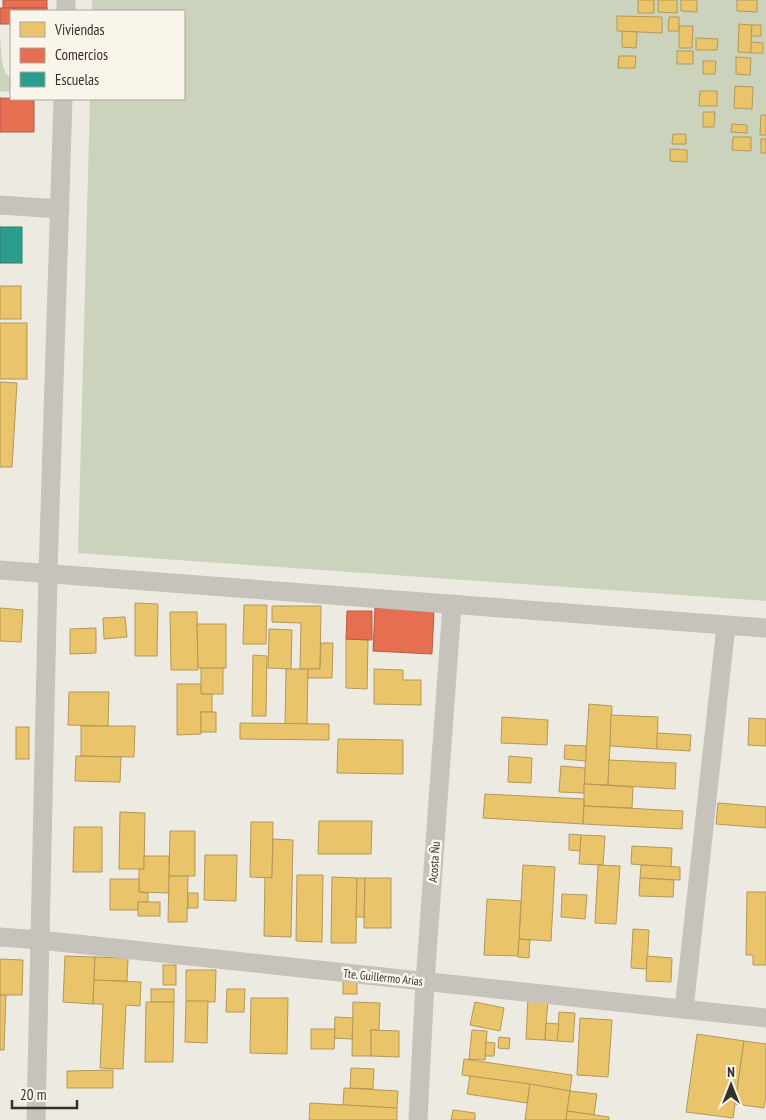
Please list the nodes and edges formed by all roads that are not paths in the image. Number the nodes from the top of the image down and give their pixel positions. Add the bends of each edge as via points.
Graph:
1 (63, 100) edge
2 (0, 205) edge
3 (60, 209) junction
4 (0, 570) edge
5 (48, 573) junction
6 (452, 604) junction
7 (726, 626) junction
8 (766, 628) edge
9 (0, 937) edge
10 (40, 940) junction
11 (425, 982) junction
12 (684, 1009) junction
13 (766, 1018) edge
14 (36, 1120) edge
15 (418, 1120) edge

1 - 3 street
2 - 3 street
3 - 5 street
4 - 5 street
5 - 6 street
5 - 10 street
6 - 7 street
6 - 11 street, Acosta Ñu
7 - 8 street
7 - 12 street
9 - 10 street, Tte. Guillermo Arias
10 - 11 street, Tte. Guillermo Arias
10 - 14 street
11 - 12 street, Tte. Guillermo Arias
11 - 15 street, Acosta Ñu
12 - 13 street, Tte. Guillermo Arias

